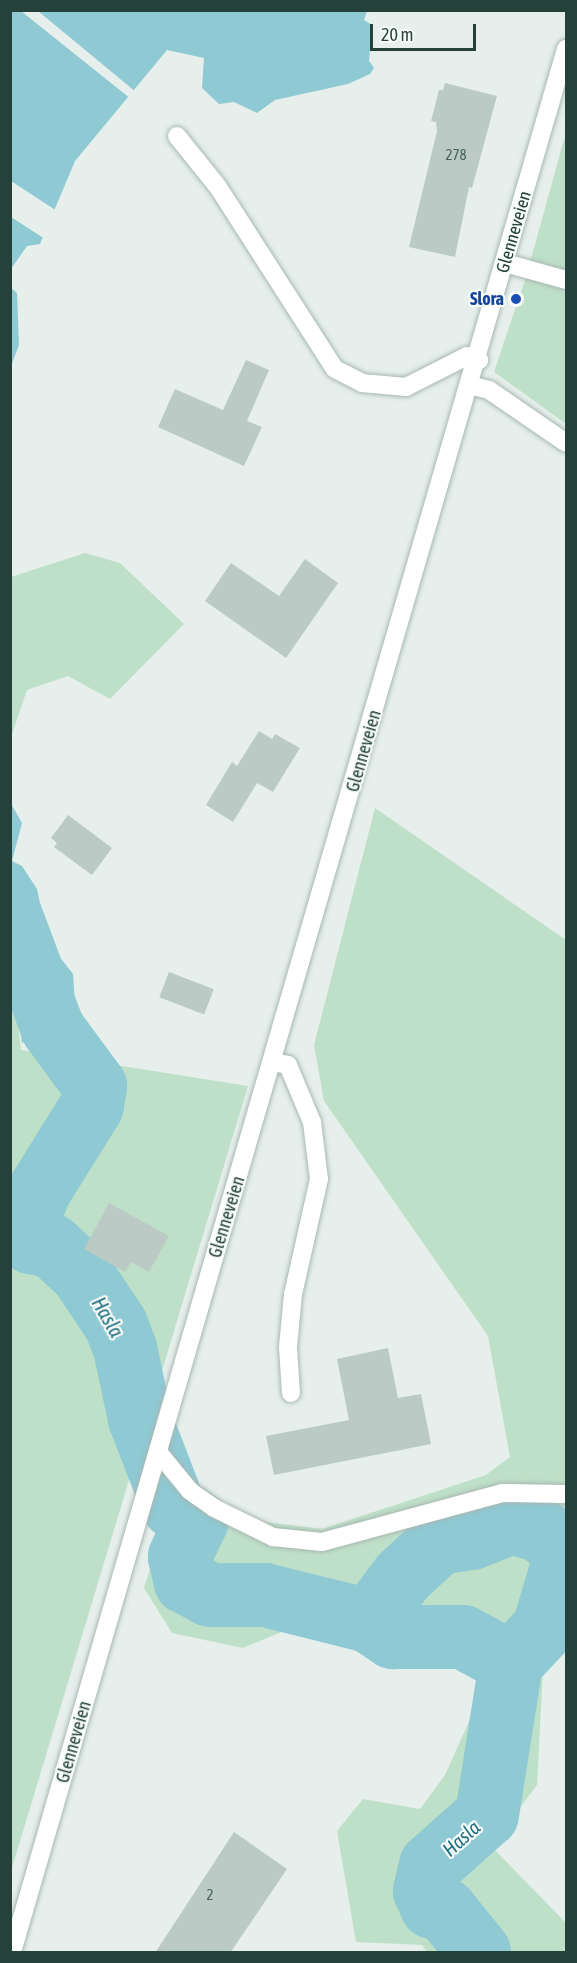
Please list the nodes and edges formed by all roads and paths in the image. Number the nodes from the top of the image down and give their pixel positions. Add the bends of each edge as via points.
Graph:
1 (567, 49) edge
2 (177, 136) dead end
3 (505, 263) junction
4 (567, 280) edge
5 (479, 360) junction
6 (470, 385) junction
7 (567, 443) edge
8 (273, 1062) junction
9 (291, 1393) dead end
10 (158, 1452) junction
11 (567, 1494) edge
12 (12, 1953) edge

1 - 3 main road, Glenneveien
2 - 5 main road via 218,187 335,369 362,383 406,387 466,356
3 - 4 main road
3 - 5 main road, Glenneveien
5 - 6 main road, Glenneveien
6 - 7 main road via 489,390
6 - 8 main road, Glenneveien
8 - 9 main road via 288,1065 312,1122 319,1179 293,1294 288,1347
8 - 10 main road, Glenneveien
10 - 11 main road via 190,1491 214,1508 273,1537 337,1540 502,1493
10 - 12 main road, Glenneveien

